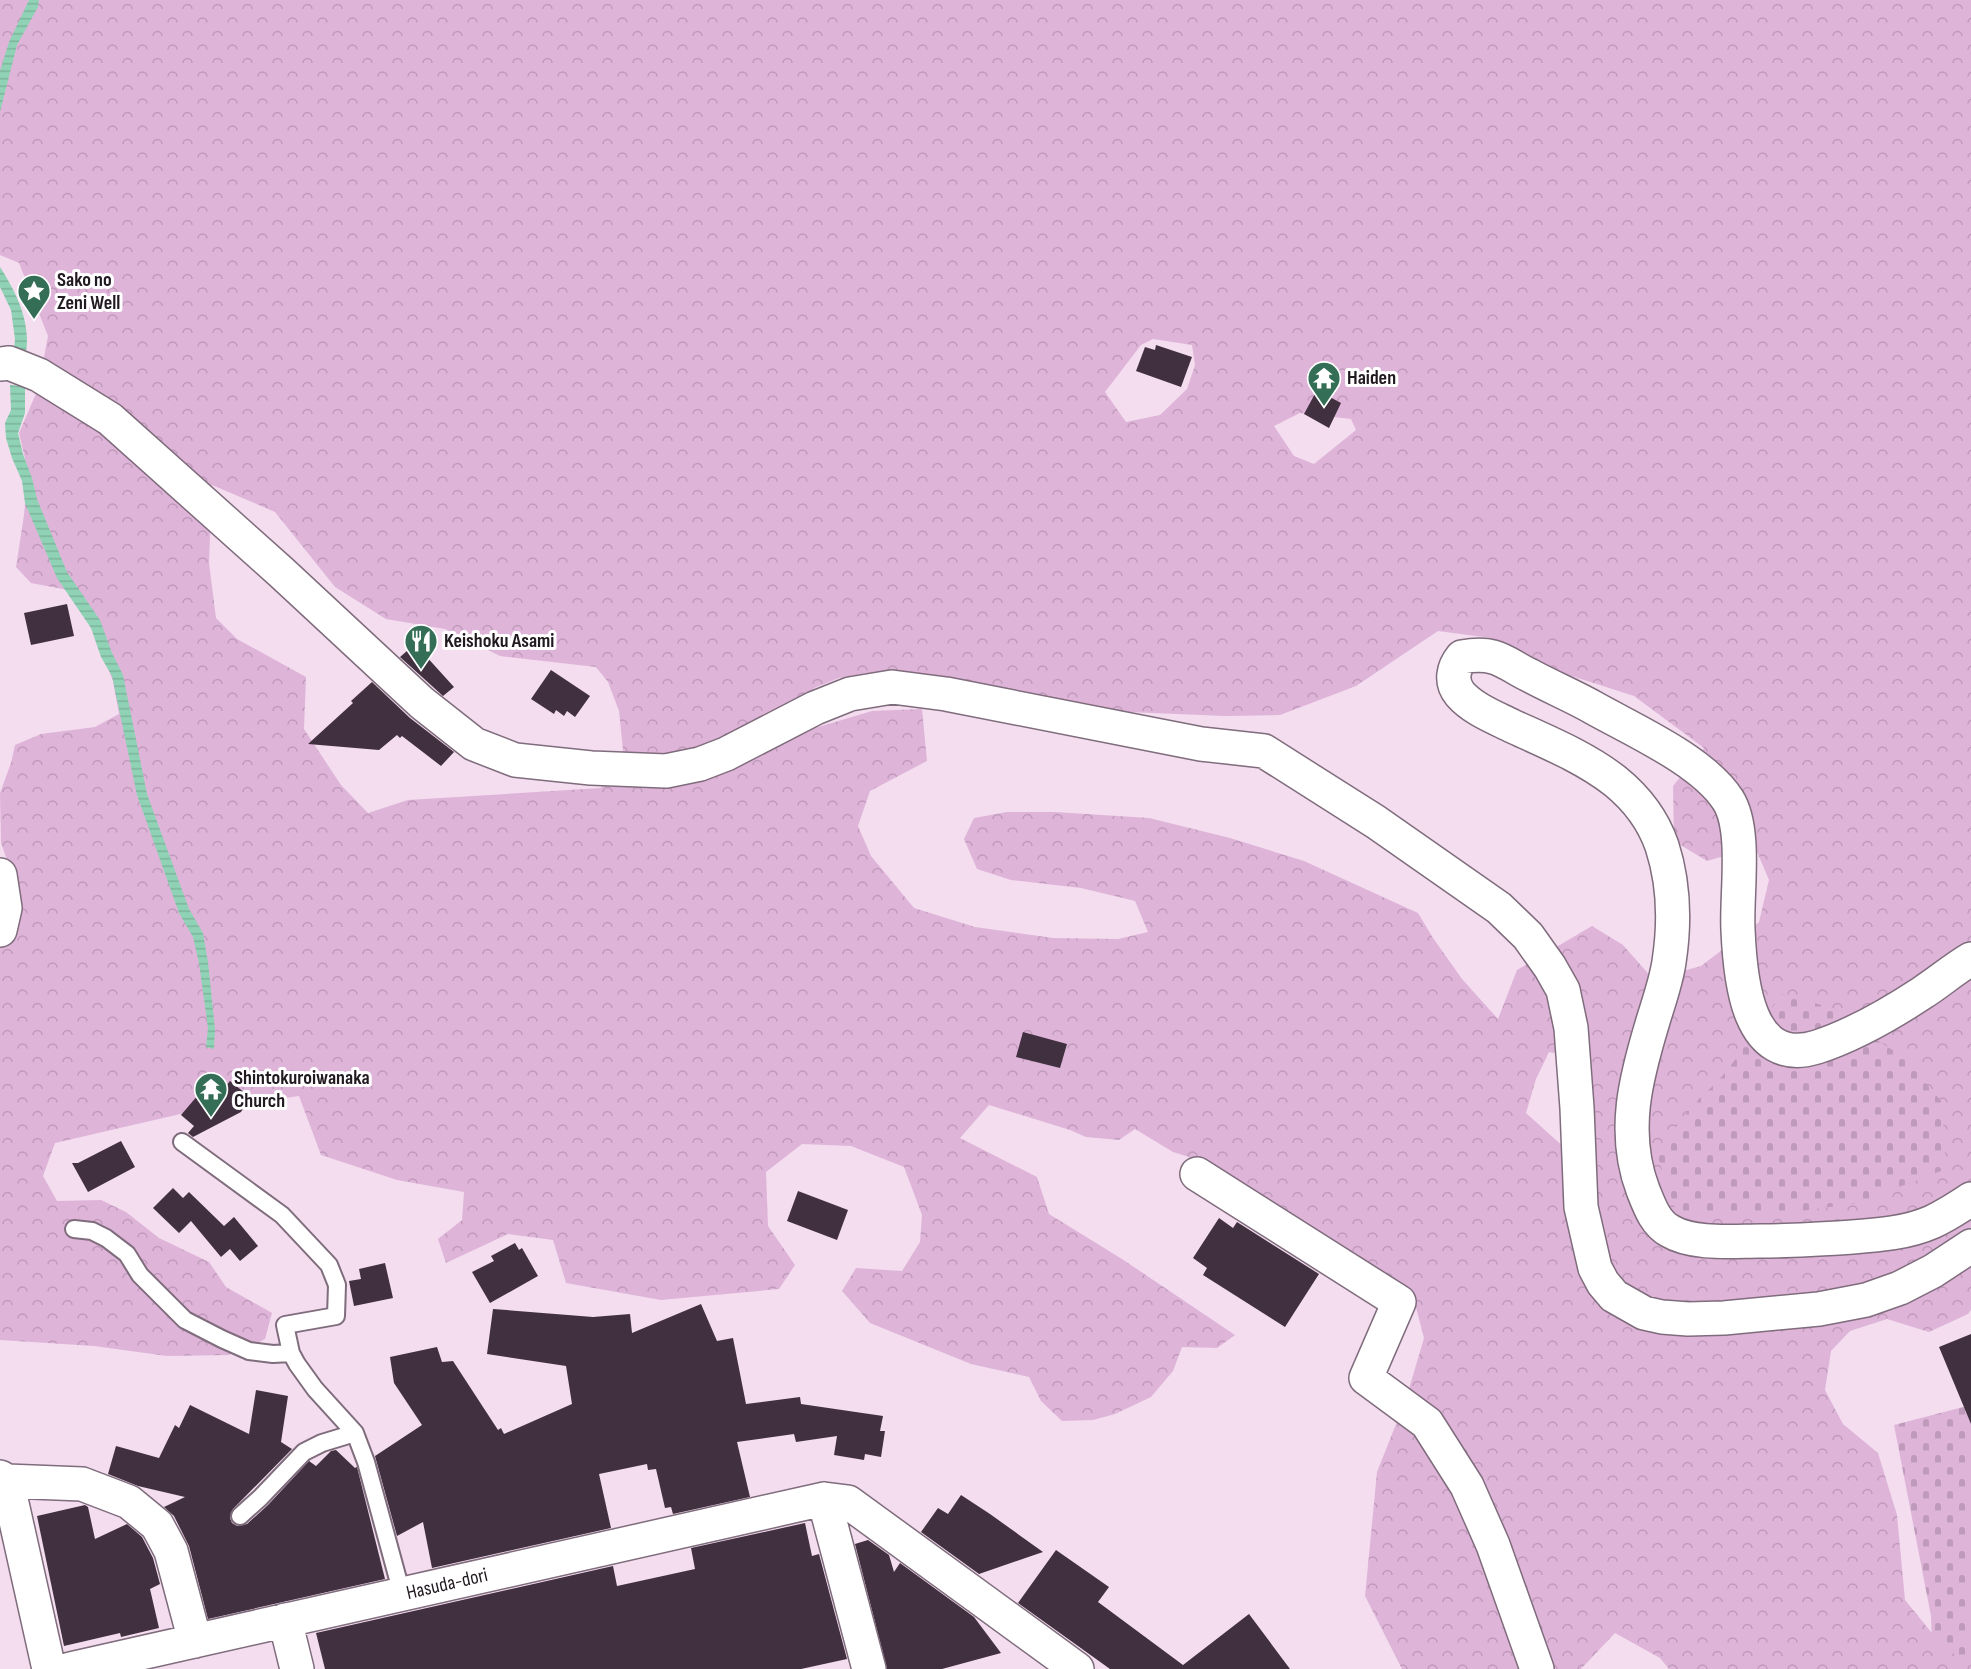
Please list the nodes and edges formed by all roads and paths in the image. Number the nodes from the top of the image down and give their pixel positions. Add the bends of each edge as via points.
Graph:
1 (0, 364) edge
2 (0, 875) edge
3 (0, 930) edge
4 (1971, 959) edge
5 (182, 1142) dead end
6 (1197, 1173) dead end
7 (1971, 1199) edge
8 (74, 1228) dead end
9 (1971, 1246) edge
10 (291, 1353) junction
11 (355, 1433) junction
12 (3, 1479) edge
13 (824, 1499) junction
14 (240, 1516) dead end
15 (402, 1594) junction
16 (285, 1620) junction
17 (195, 1641) junction
18 (127, 1663) edge
19 (49, 1669) edge
20 (70, 1669) edge
21 (297, 1669) edge
22 (869, 1669) edge
23 (1077, 1669) edge
24 (1537, 1669) edge

1 - 9 street via 9,363 39,375 110,419 422,703 474,744 515,760 666,771 726,754 850,694 892,687 1201,744 1263,751 1376,822 1499,908 1528,936 1550,967 1563,990 1571,1029 1581,1207 1595,1268 1614,1296 1644,1313 1688,1319 1724,1318 1843,1305 1900,1288
2 - 3 street via 5,908
4 - 7 street via 1916,997 1834,1040 1797,1050 1778,1047 1762,1033 1747,998 1738,929 1739,849 1729,801 1698,769 1638,732 1495,657 1461,657 1456,665 1453,679 1458,692 1470,704 1573,754 1614,780 1632,796 1659,837 1672,890 1671,942 1632,1106 1631,1134 1640,1183 1657,1220 1683,1237 1795,1241 1914,1229
5 - 10 lane via 282,1215 329,1265 337,1284 336,1316 285,1325
6 - 24 street via 1399,1302 1366,1378 1427,1423 1467,1486 1493,1545
8 - 10 lane via 92,1231 127,1254 140,1275 185,1320 249,1351
10 - 11 lane via 315,1389
11 - 14 lane via 304,1452
11 - 15 lane
12 - 17 street via 82,1484 129,1502 157,1525 171,1551
12 - 19 street
13 - 15 street, Hasuda-dori
13 - 22 street
13 - 23 street via 848,1502
15 - 16 street, Hasuda-dori
16 - 17 street, Hasuda-dori
16 - 21 street
17 - 18 street, Hasuda-dori
18 - 20 street, Hasuda-dori

